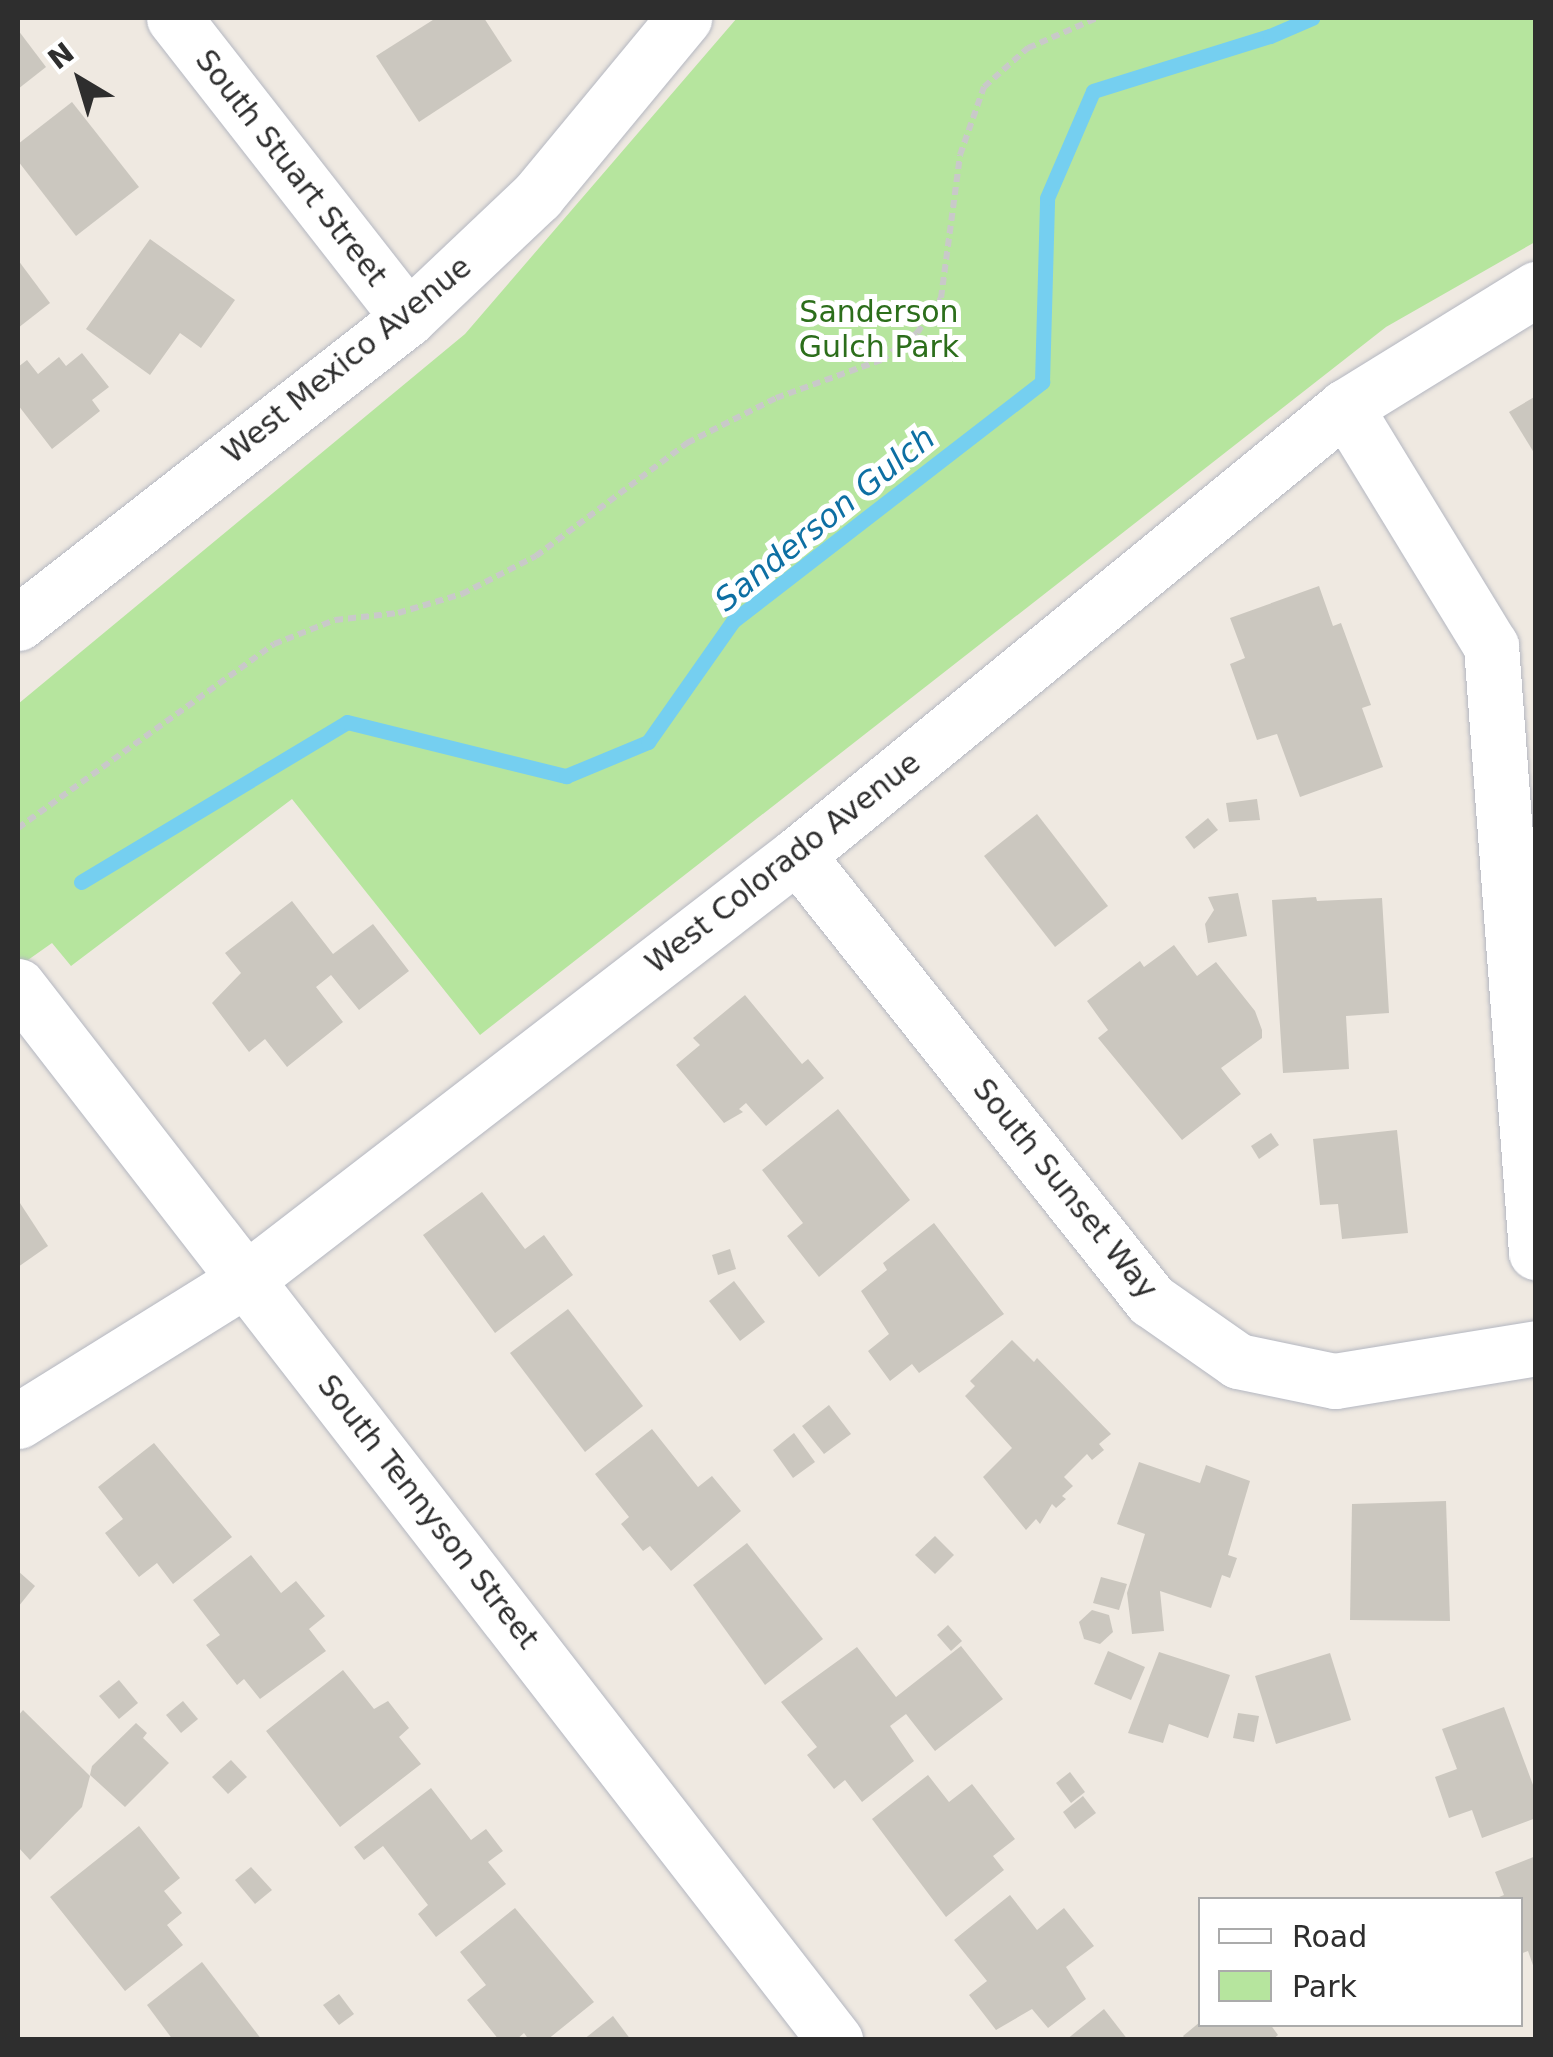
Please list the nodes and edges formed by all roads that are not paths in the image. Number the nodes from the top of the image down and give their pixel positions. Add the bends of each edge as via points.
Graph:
1 (174, 18) edge
2 (684, 18) edge
3 (1536, 289) edge
4 (408, 318) junction
5 (1345, 407) junction
6 (18, 623) edge
7 (797, 855) junction
8 (18, 986) edge
9 (1536, 1252) edge
10 (248, 1278) junction
11 (1536, 1348) edge
12 (18, 1421) edge
13 (836, 2040) edge

1 - 4 street, South Stuart Street
2 - 4 street, West Mexico Avenue via 538,196
3 - 5 street, West Colorado Avenue
4 - 6 street, West Mexico Avenue
5 - 7 street, West Colorado Avenue
5 - 9 street via 1491,646
7 - 10 street, West Colorado Avenue
7 - 11 street, South Sunset Way via 1152,1300 1238,1362 1335,1381
8 - 10 street, South Tennyson Street
10 - 12 street, West Colorado Avenue
10 - 13 street, South Tennyson Street

